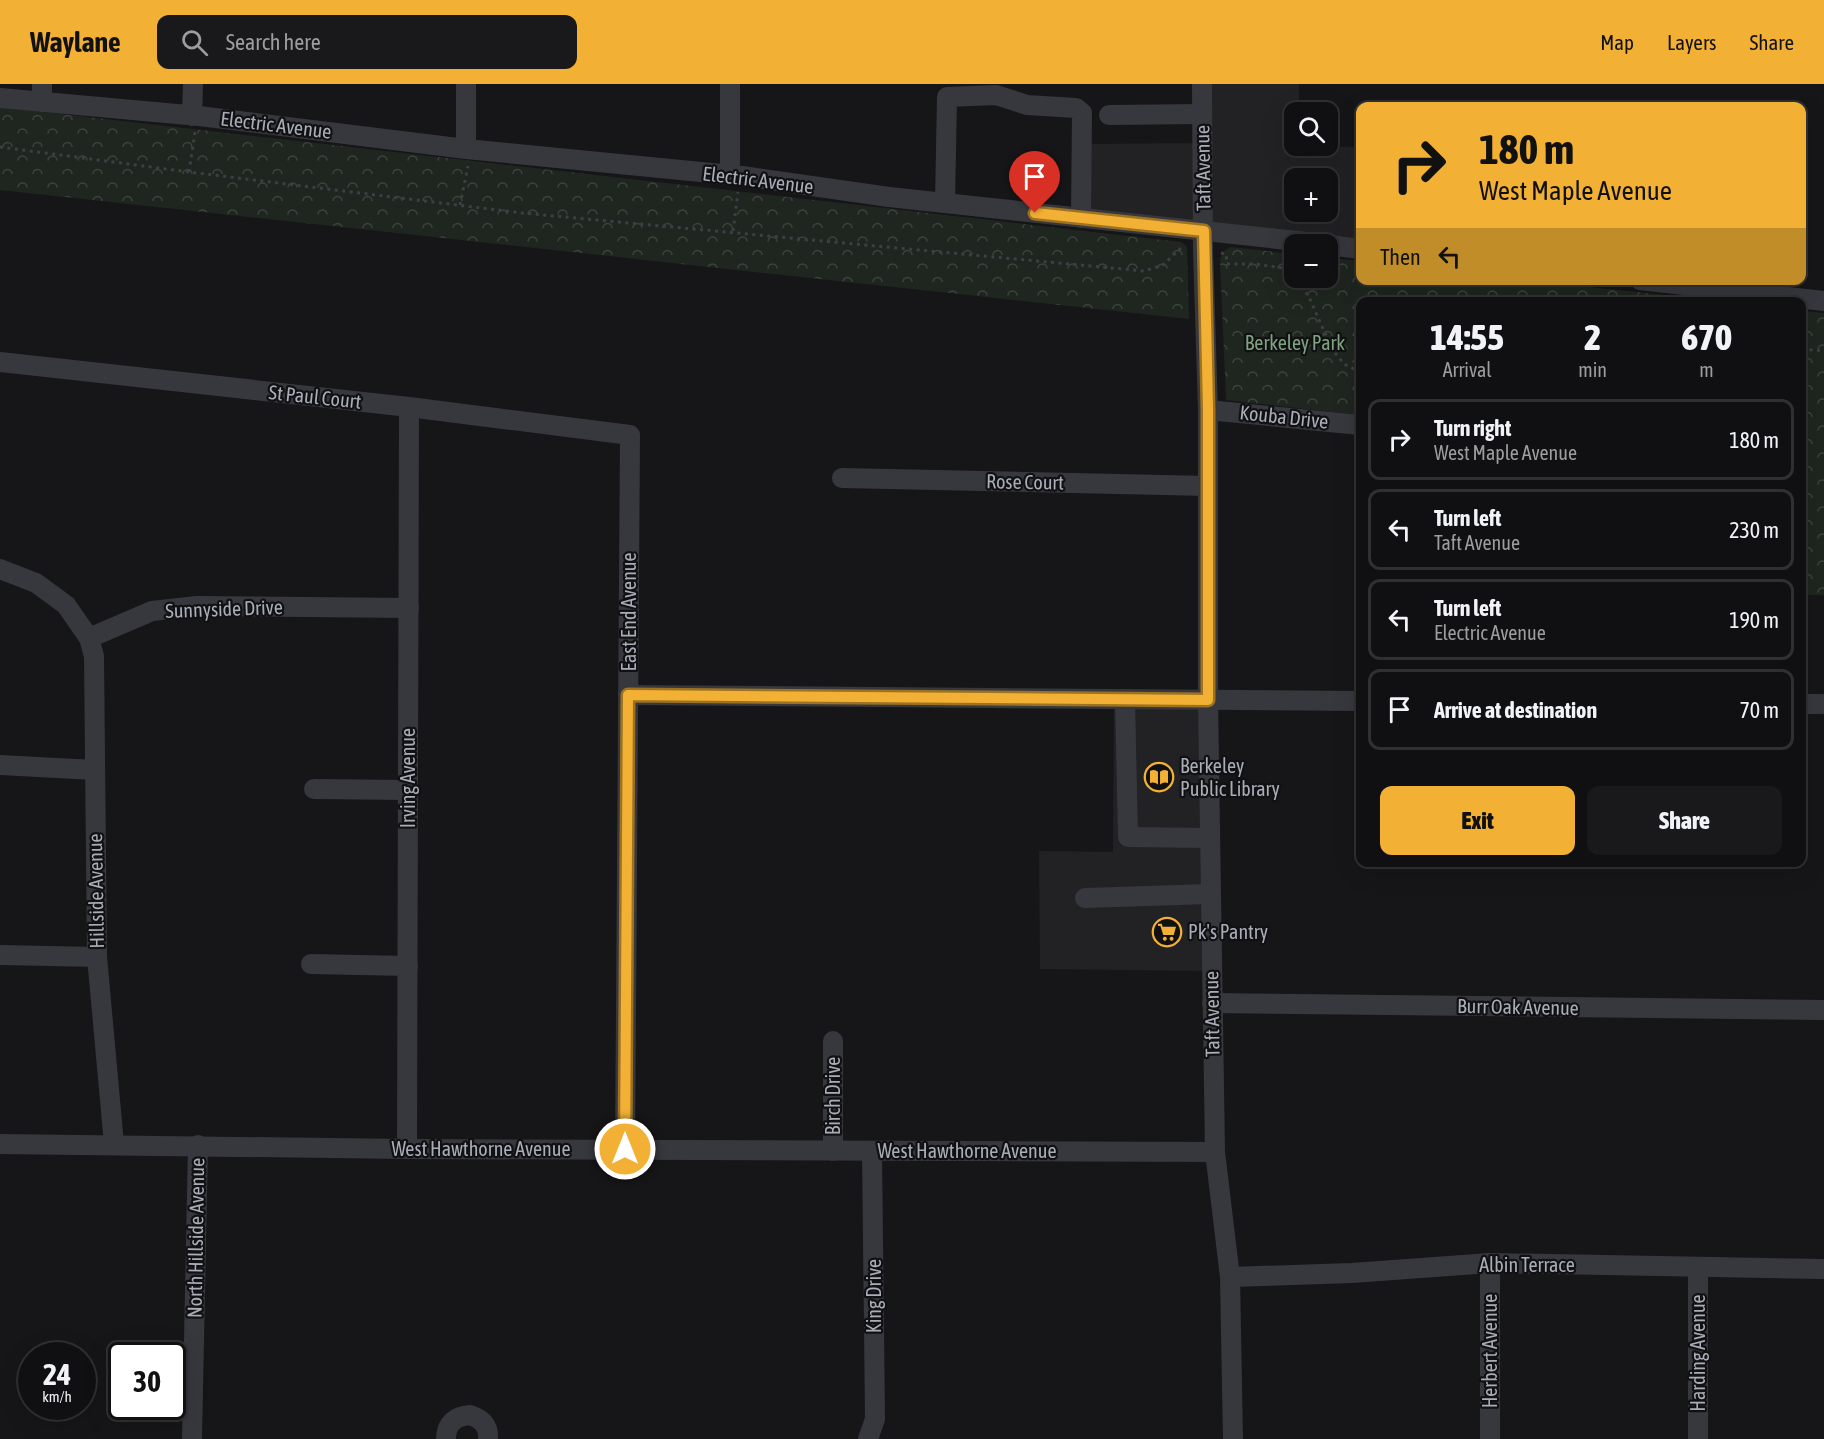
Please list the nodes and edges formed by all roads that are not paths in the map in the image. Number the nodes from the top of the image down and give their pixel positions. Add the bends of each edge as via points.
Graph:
1 (193, 84) edge
2 (466, 84) edge
3 (730, 84) edge
4 (1202, 84) edge
5 (42, 93) edge
6 (0, 98) edge
7 (1202, 114) junction
8 (1109, 115) dead end
9 (195, 116) junction
10 (468, 149) junction
11 (736, 176) junction
12 (945, 203) junction
13 (1081, 218) junction
14 (1204, 231) junction
15 (1284, 240) edge
16 (1338, 246) edge
17 (1356, 249) edge
18 (1684, 285) edge
19 (1789, 297) edge
20 (1806, 299) edge
21 (1824, 301) edge
22 (0, 362) edge
23 (409, 407) junction
24 (1208, 410) junction
25 (1356, 425) edge
26 (630, 435) joint
27 (842, 478) dead end
28 (1208, 486) junction
29 (0, 569) edge
30 (409, 608) junction
31 (89, 638) junction
32 (628, 695) junction
33 (1125, 699) junction
34 (1208, 700) junction
35 (1356, 701) edge
36 (1806, 704) edge
37 (1824, 704) edge
38 (0, 765) edge
39 (94, 770) junction
40 (314, 789) dead end
41 (408, 790) junction
42 (1210, 838) junction
43 (1210, 894) junction
44 (1085, 898) dead end
45 (0, 955) edge
46 (97, 957) junction
47 (311, 964) dead end
48 (408, 966) junction
49 (1212, 1003) junction
50 (1824, 1010) edge
51 (832, 1041) dead end
52 (0, 1144) edge
53 (114, 1144) junction
54 (198, 1145) junction
55 (407, 1149) junction
56 (625, 1149) junction
57 (832, 1151) junction
58 (872, 1151) junction
59 (1215, 1152) junction
60 (1490, 1263) junction
61 (1698, 1268) junction
62 (1824, 1269) edge
63 (1230, 1277) junction
64 (192, 1439) edge
65 (446, 1439) edge
66 (488, 1439) edge
67 (868, 1439) edge
68 (1233, 1439) edge
69 (1490, 1439) edge
70 (1698, 1439) edge

1 - 9 street
2 - 10 street
3 - 11 street
4 - 7 street, Taft Avenue
5 - 6 street, Electric Avenue
5 - 9 street, Electric Avenue
7 - 8 street
7 - 14 street, Taft Avenue
9 - 10 street, Electric Avenue
10 - 11 street, Electric Avenue
11 - 12 street, Electric Avenue
12 - 13 street, Electric Avenue
12 - 13 street via 947,97 996,95 1027,105 1076,108 1082,113
13 - 14 street, Electric Avenue
14 - 15 street, Electric Avenue
14 - 24 street, Taft Avenue
16 - 17 street, Electric Avenue
18 - 19 street
20 - 21 street
22 - 23 street, St Paul Court
23 - 26 street, St Paul Court
23 - 30 street, Irving Avenue
24 - 25 street, Kouba Drive
24 - 28 street, Taft Avenue
26 - 32 street, East End Avenue
27 - 28 street, Rose Court
28 - 34 street, Taft Avenue
29 - 31 street via 36,583 66,605
30 - 31 street, Sunnyside Drive via 197,606 152,611
30 - 41 street, Irving Avenue
31 - 39 street, Hillside Avenue via 94,656
32 - 33 street
32 - 56 street, East End Avenue
33 - 34 street
33 - 42 street via 1128,837
34 - 35 street
34 - 42 street, Taft Avenue
36 - 37 street
38 - 39 street
39 - 46 street, Hillside Avenue
40 - 41 street
41 - 48 street, Irving Avenue
42 - 43 street, Taft Avenue
43 - 44 street
43 - 49 street, Taft Avenue
45 - 46 street
46 - 53 street, Hillside Avenue
47 - 48 street
48 - 55 street, Irving Avenue
49 - 50 street, Burr Oak Avenue
49 - 59 street, Taft Avenue
51 - 57 street, Birch Drive
52 - 53 street, West Hawthorne Avenue
53 - 54 street, West Hawthorne Avenue
54 - 55 street, West Hawthorne Avenue
54 - 64 street, North Hillside Avenue
55 - 56 street, West Hawthorne Avenue
56 - 57 street, West Hawthorne Avenue
57 - 58 street, West Hawthorne Avenue
58 - 59 street, West Hawthorne Avenue
58 - 67 street, King Drive via 875,1419
59 - 63 street, Taft Avenue
60 - 61 street, Albin Terrace
60 - 63 street, Albin Terrace
60 - 69 street, Herbert Avenue
61 - 62 street, Albin Terrace
61 - 70 street, Harding Avenue
63 - 68 street, Taft Avenue
65 - 66 street via 448,1426 455,1418 470,1415 483,1421

